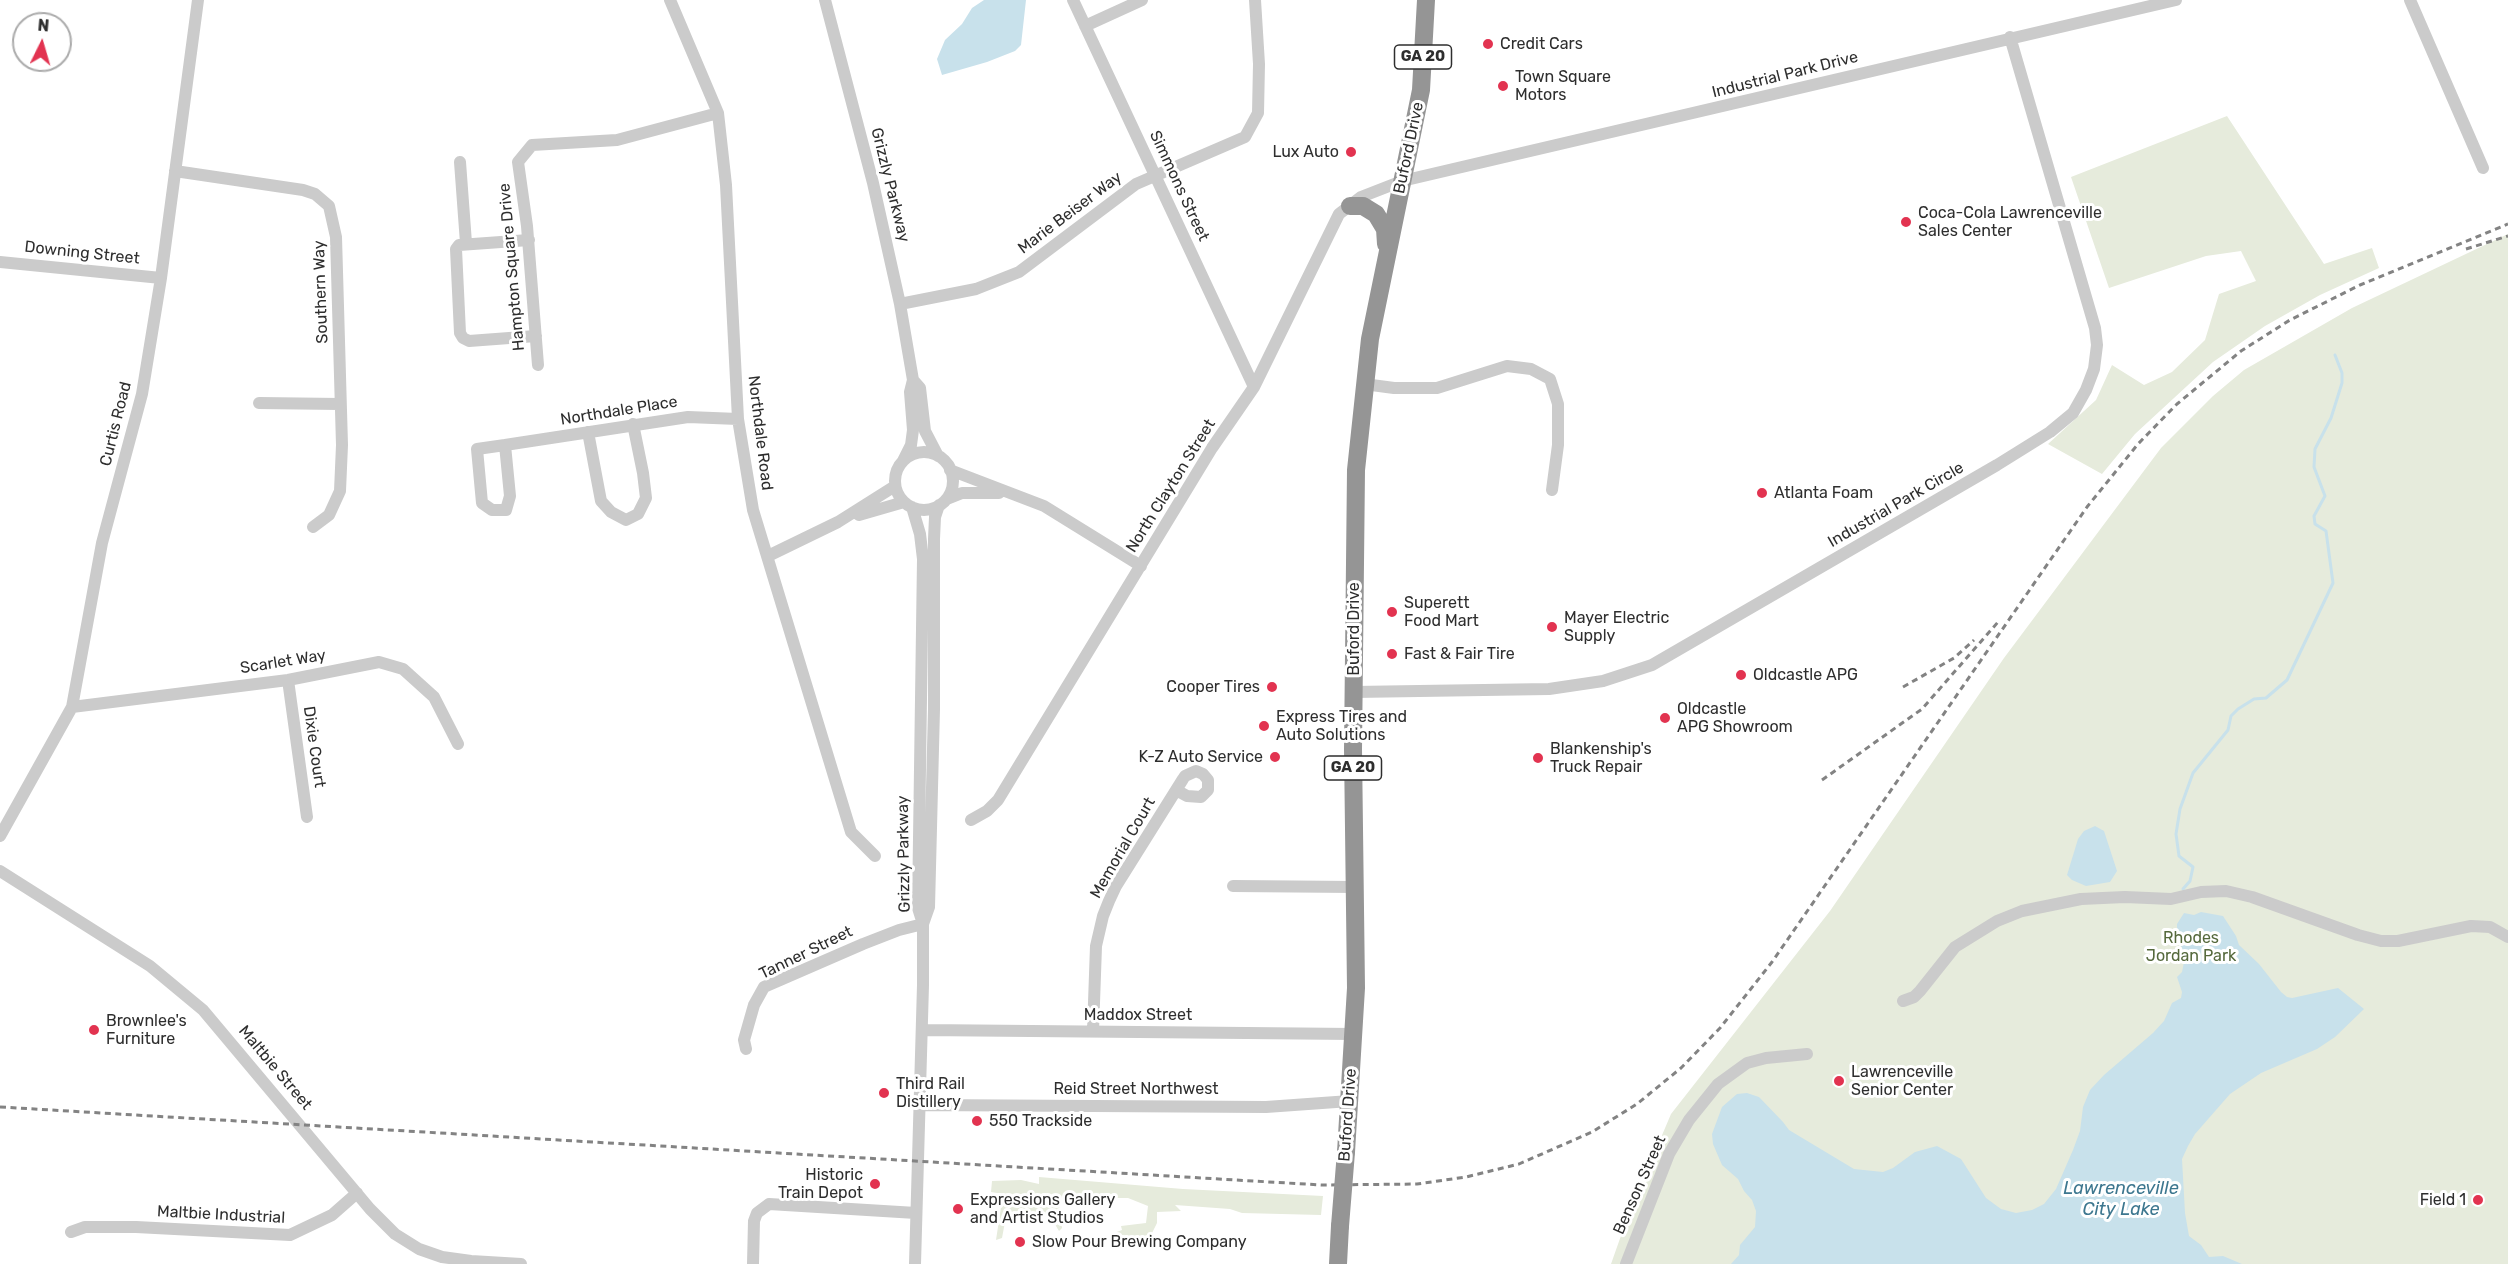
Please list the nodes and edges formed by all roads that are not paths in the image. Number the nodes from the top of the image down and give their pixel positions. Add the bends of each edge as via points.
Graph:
1 (198, 0) edge
2 (670, 0) edge
3 (825, 0) edge
4 (1072, 0) edge
5 (1142, 0) edge
6 (1256, 0) edge
7 (1426, 0) edge
8 (2176, 0) edge
9 (2410, 0) edge
10 (1085, 26) junction
11 (2010, 37) junction
12 (718, 113) junction
13 (460, 162) dead end
14 (2483, 168) dead end
15 (175, 171) junction
16 (1155, 176) junction
17 (1402, 182) junction
18 (1350, 206) junction
19 (529, 240) junction
20 (466, 243) junction
21 (1387, 259) junction
22 (0, 262) edge
23 (160, 278) junction
24 (900, 304) junction
25 (536, 336) junction
26 (538, 366) dead end
27 (913, 380) junction
28 (1364, 384) junction
29 (1254, 387) junction
30 (259, 403) dead end
31 (340, 404) junction
32 (738, 419) junction
33 (633, 424) junction
34 (588, 432) junction
35 (505, 445) junction
36 (938, 456) junction
37 (903, 461) junction
38 (950, 470) junction
39 (895, 486) junction
40 (1552, 490) dead end
41 (1006, 493) junction
42 (943, 502) junction
43 (908, 505) junction
44 (838, 522) junction
45 (313, 527) dead end
46 (768, 556) junction
47 (1141, 566) junction
48 (288, 680) junction
49 (1354, 692) junction
50 (72, 707) junction
51 (458, 744) dead end
52 (1176, 790) dead end
53 (307, 817) dead end
54 (971, 820) dead end
55 (0, 836) edge
56 (875, 856) dead end
57 (0, 871) edge
58 (1233, 886) dead end
59 (1355, 887) junction
60 (923, 924) junction
61 (2508, 937) edge
62 (1903, 1001) dead end
63 (922, 1030) junction
64 (1093, 1031) junction
65 (1354, 1034) junction
66 (746, 1049) dead end
67 (1807, 1054) dead end
68 (1350, 1101) junction
69 (921, 1105) junction
70 (357, 1193) junction
71 (916, 1213) junction
72 (71, 1232) dead end
73 (521, 1264) edge
74 (753, 1264) edge
75 (915, 1264) edge
76 (1338, 1264) edge
77 (1626, 1264) edge

1 - 15 street, Curtis Road
2 - 12 street, Northdale Road
3 - 24 street, Grizzly Parkway
4 - 10 street, Simmons Street
5 - 10 street
6 - 16 street, Marie Beiser Way via 1258,113 1245,137
7 - 17 highway, Buford Drive / GA 20 via 1421,90
8 - 11 street, Industrial Park Drive
9 - 14 street
10 - 16 street, Simmons Street
11 - 17 street, Industrial Park Drive
11 - 49 street, Industrial Park Circle via 2095,328 2096,358 2091,379 2062,423 1826,566 1675,653 1629,673 1549,689
12 - 19 street, Hampton Square Drive via 617,140 532,145 518,162
12 - 32 street, Northdale Road via 726,185
13 - 20 street
15 - 23 street, Curtis Road
15 - 31 street, Southern Way via 303,190 329,206 336,237
16 - 24 street, Marie Beiser Way via 1104,206 1019,272 976,289
16 - 29 street, Simmons Street
17 - 18 street, North Clayton Street via 1361,197
17 - 21 highway, Buford Drive / GA 20
18 - 21 highway via 1363,206 1378,216 1385,229
18 - 29 street, North Clayton Street via 1339,214
19 - 20 street
19 - 25 street, Hampton Square Drive
20 - 25 street via 456,249 463,338 469,341
21 - 28 highway, Buford Drive / GA 20
22 - 23 street, Downing Street
23 - 50 street, Curtis Road via 142,394 100,554
24 - 27 street, Grizzly Parkway
25 - 26 street, Hampton Square Drive
27 - 36 street, Grizzly Parkway via 920,388 926,431
27 - 37 street, Grizzly Parkway via 912,437
28 - 40 street via 1437,388 1508,366 1531,369 1550,379 1558,404
28 - 49 highway, Buford Drive / GA 20 via 1354,508
29 - 47 street, North Clayton Street
30 - 31 street
31 - 45 street, Southern Way via 340,491 329,515
32 - 33 street, Northdale Place via 688,417
32 - 46 street, Northdale Road via 753,510
33 - 34 street, Northdale Place
33 - 34 street via 646,498 638,514 626,520 601,501
34 - 35 street, Northdale Place
35 - 35 street, Northdale Place via 477,449 482,503 492,510 506,510 510,496
36 - 37 street via 920,452
36 - 38 street
37 - 39 street
38 - 41 street
38 - 42 street via 952,485
39 - 43 street
39 - 44 street
41 - 42 street via 962,493
41 - 47 street via 1044,506
42 - 43 street via 921,510
42 - 60 street, Grizzly Parkway via 935,517 934,532 929,907
43 - 44 street
43 - 60 street, Grizzly Parkway via 920,534 923,559 918,908
44 - 46 street
46 - 56 street, Northdale Road via 851,832
47 - 54 street, North Clayton Street via 998,800
48 - 50 street, Scarlet Way
48 - 51 street, Scarlet Way via 379,662 403,669 434,697
48 - 53 street, Dixie Court
49 - 59 highway, Buford Drive / GA 20
50 - 55 street, Curtis Road
52 - 64 street, Memorial Court via 1116,886 1103,916 1096,946
57 - 70 street, Maltbie Street via 150,966 204,1010
58 - 59 street
59 - 65 highway, Buford Drive / GA 20
60 - 63 street
60 - 66 street, Tanner Street via 852,948 764,987 754,1005 744,1040
61 - 62 street via 2490,927 2471,926 2381,941 2226,891 2171,899 2087,898 1997,921 1955,947 1920,991
63 - 64 street, Maddox Street
63 - 69 street
64 - 65 street, Maddox Street
65 - 68 highway, Buford Drive / GA 20
67 - 77 street, Benson Street via 1747,1063 1718,1084 1689,1120 1669,1154
68 - 69 street, Reid Street Northwest via 1266,1107
68 - 76 highway, Buford Drive / GA 20, bridge
69 - 71 street
70 - 72 street, Maltbie Industrial via 332,1215 290,1235 136,1227 85,1227
70 - 73 street, Maltbie Street via 385,1225 419,1249 455,1260
71 - 74 street via 774,1203 762,1208 754,1221
71 - 75 street

